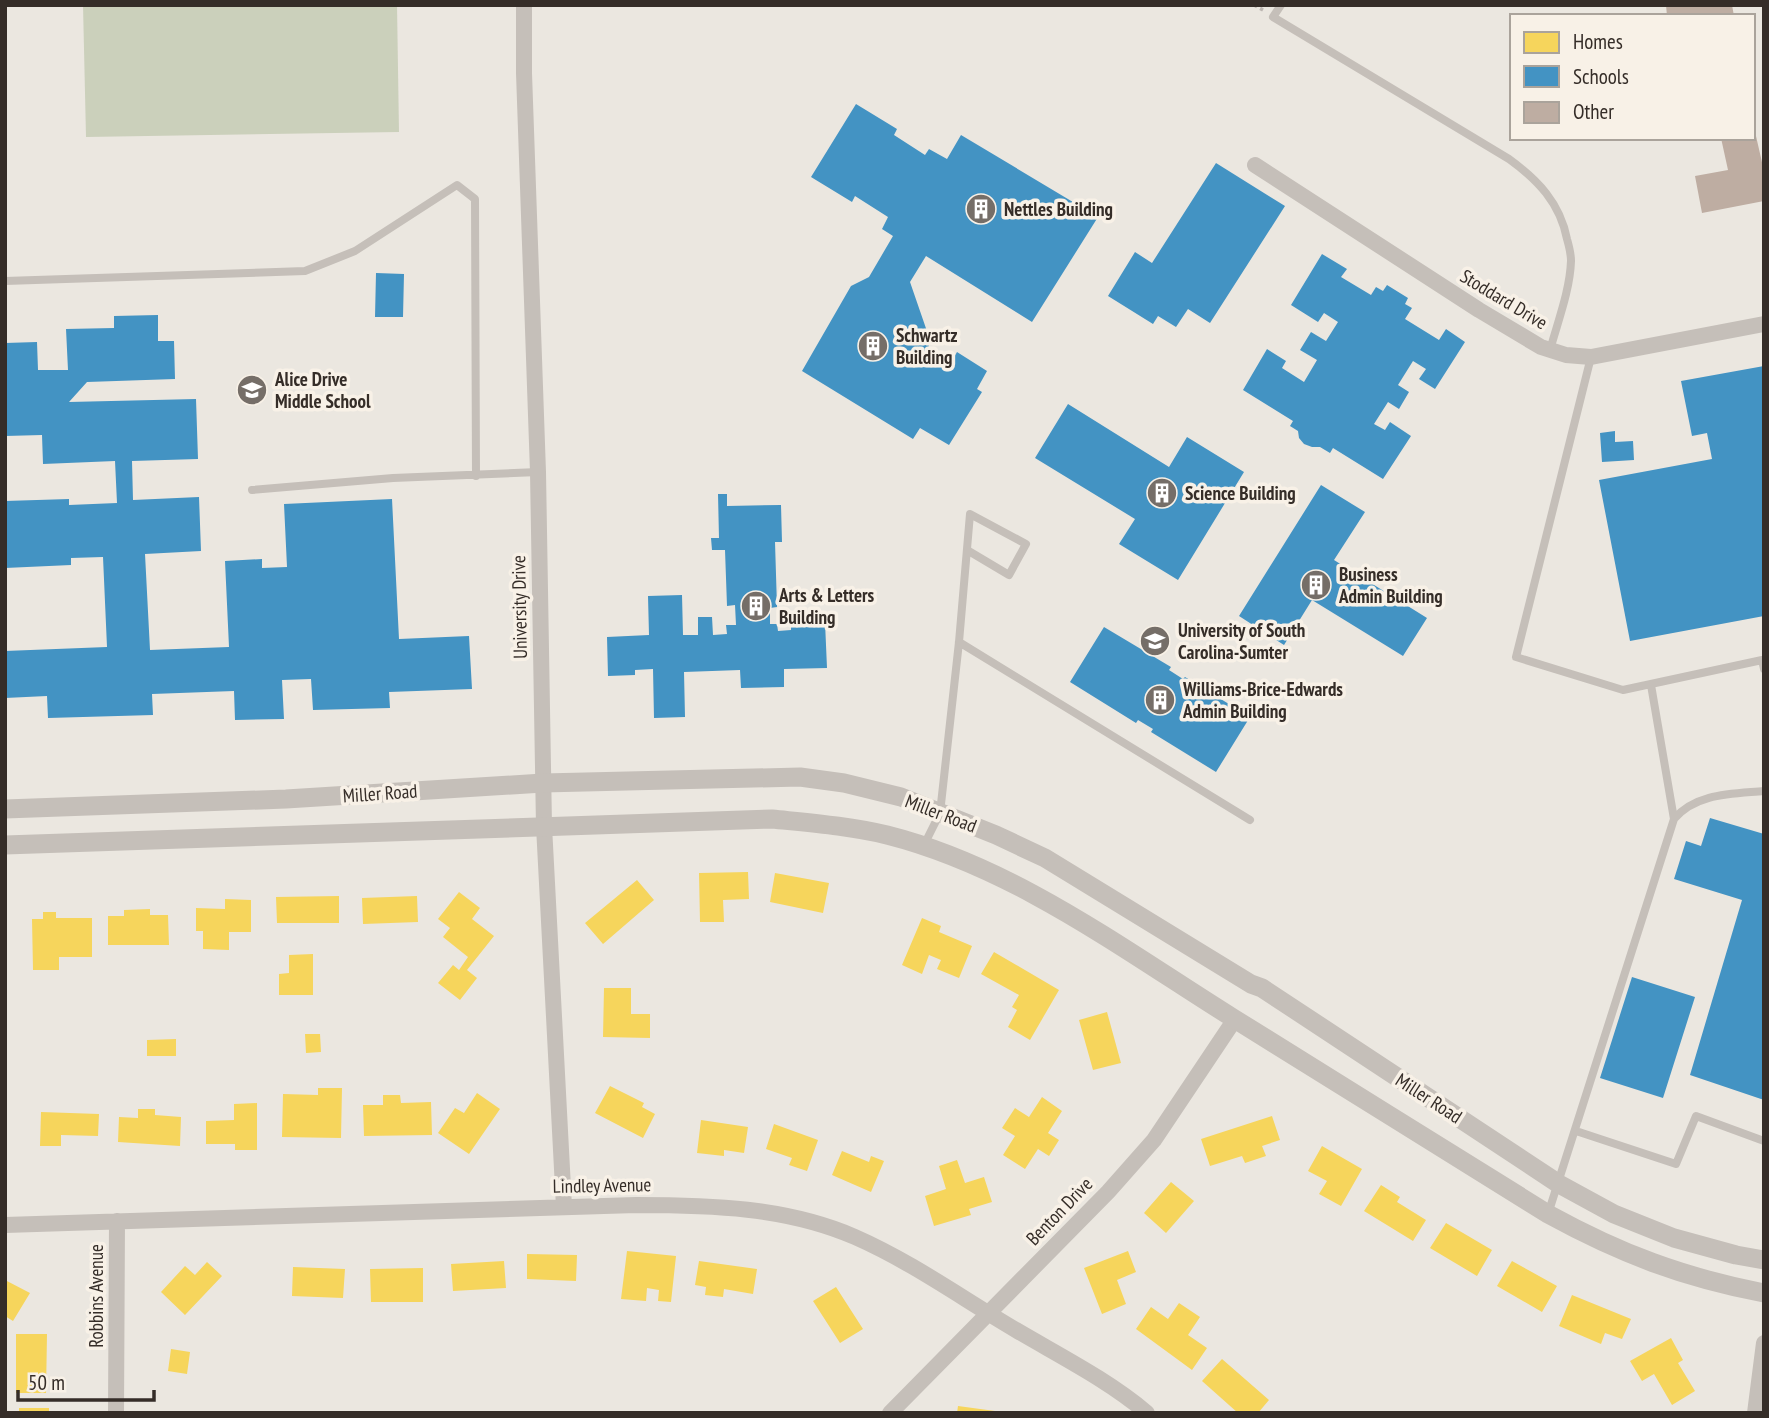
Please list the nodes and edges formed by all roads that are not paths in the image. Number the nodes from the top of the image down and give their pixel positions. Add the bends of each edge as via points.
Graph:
1 (524, 5) edge
2 (1281, 5) edge
3 (1255, 165) dead end
4 (5, 281) edge
5 (1764, 324) edge
6 (1550, 350) junction
7 (1591, 357) junction
8 (538, 472) junction
9 (476, 476) junction
10 (252, 490) dead end
11 (967, 550) junction
12 (959, 642) junction
13 (1764, 669) edge
14 (1651, 685) junction
15 (543, 783) junction
16 (1764, 790) edge
17 (5, 809) edge
18 (940, 813) junction
19 (1674, 819) junction
20 (1250, 820) dead end
21 (544, 826) junction
22 (5, 845) edge
23 (923, 846) junction
24 (1235, 1019) junction
25 (1576, 1131) junction
26 (1764, 1141) edge
27 (1559, 1184) junction
28 (564, 1207) junction
29 (1548, 1214) junction
30 (117, 1221) junction
31 (5, 1225) edge
32 (1764, 1260) edge
33 (1764, 1293) edge
34 (988, 1313) junction
35 (1764, 1343) edge
36 (116, 1413) edge
37 (890, 1413) edge
38 (1147, 1413) edge
39 (1755, 1413) edge

1 - 8 street, University Drive
2 - 6 lane via 1273,17 1509,159 1552,199 1572,260
3 - 6 street, Stoddard Drive via 1479,310
4 - 9 lane via 305,271 355,251 457,184 475,199
5 - 7 street, Stoddard Drive
6 - 7 street, Stoddard Drive
7 - 14 lane via 1516,657 1623,690
8 - 9 lane
8 - 15 street, University Drive
9 - 10 lane
11 - 11 lane via 970,514 1026,544 1009,575
11 - 12 lane
12 - 18 lane
12 - 20 lane
13 - 14 lane via 1762,660
14 - 19 lane
15 - 17 street, Miller Road via 286,799
15 - 18 street, Miller Road via 800,778 855,785
15 - 21 street, University Drive
16 - 19 lane via 1708,797 1683,808
18 - 23 lane
18 - 27 street, Miller Road via 1045,858 1262,988
19 - 25 lane
21 - 22 street, Miller Road
21 - 23 street, Miller Road via 772,819 857,828
21 - 28 street, University Drive
23 - 24 street, Miller Road via 1014,884
24 - 29 street, Miller Road
24 - 34 street, Benton Drive via 1154,1140
25 - 26 lane via 1676,1164 1696,1116
25 - 27 lane
27 - 29 lane
27 - 32 street, Miller Road via 1614,1214 1674,1238
28 - 30 street, Lindley Avenue
28 - 34 street, Lindley Avenue via 698,1205 772,1213 854,1237
29 - 33 street, Miller Road via 1597,1241 1665,1269
30 - 31 street, Lindley Avenue
30 - 36 street, Robbins Avenue
34 - 37 street, Benton Drive
34 - 38 street, Lindley Avenue
35 - 39 street

